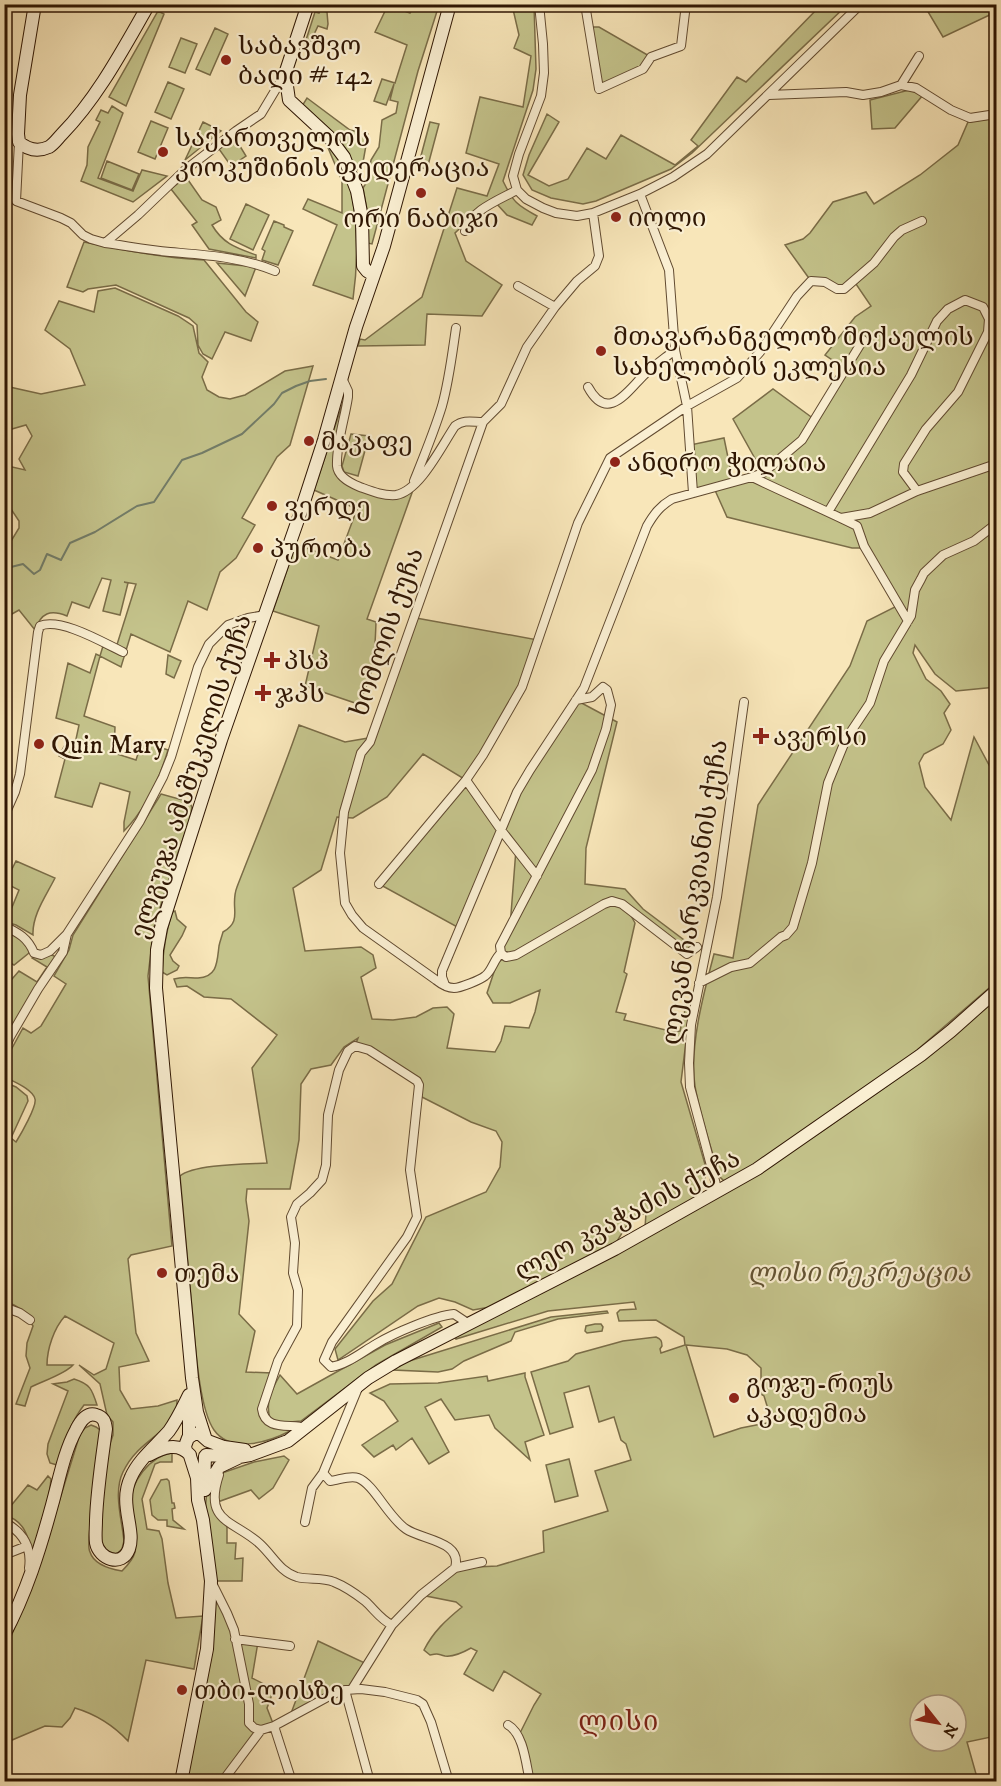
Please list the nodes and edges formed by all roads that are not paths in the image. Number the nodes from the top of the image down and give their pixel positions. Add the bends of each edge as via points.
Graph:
1 (35, 4) edge
2 (149, 4) edge
3 (308, 4) edge
4 (450, 4) edge
5 (539, 4) edge
6 (585, 4) edge
7 (686, 4) edge
8 (861, 4) edge
9 (919, 56) dead end
10 (286, 71) junction
11 (901, 85) junction
12 (769, 95) junction
13 (289, 100) junction
14 (268, 103) junction
15 (996, 114) edge
16 (19, 142) junction
17 (517, 190) junction
18 (640, 194) junction
19 (593, 213) junction
20 (922, 221) dead end
21 (465, 231) dead end
22 (105, 243) junction
23 (275, 271) dead end
24 (373, 275) junction
25 (518, 286) dead end
26 (555, 307) junction
27 (456, 328) dead end
28 (863, 340) dead end
29 (675, 350) junction
30 (342, 378) junction
31 (588, 387) dead end
32 (687, 406) junction
33 (483, 422) junction
34 (996, 464) edge
35 (752, 477) junction
36 (412, 486) junction
37 (917, 491) junction
38 (693, 493) junction
39 (828, 512) junction
40 (840, 518) junction
41 (996, 525) edge
42 (265, 615) junction
43 (908, 621) junction
44 (123, 652) dead end
45 (576, 700) junction
46 (744, 702) dead end
47 (466, 780) junction
48 (4, 817) edge
49 (501, 830) junction
50 (537, 876) junction
51 (379, 884) dead end
52 (4, 926) edge
53 (67, 934) junction
54 (697, 946) dead end
55 (501, 952) junction
56 (699, 983) junction
57 (445, 986) junction
58 (996, 991) edge
59 (4, 1051) edge
60 (718, 1192) junction
61 (4, 1306) edge
62 (30, 1320) dead end
63 (469, 1324) junction
64 (358, 1386) junction
65 (192, 1387) junction
66 (306, 1428) junction
67 (189, 1438) junction
68 (207, 1439) junction
69 (163, 1448) junction
70 (238, 1453) junction
71 (188, 1454) junction
72 (208, 1455) junction
73 (145, 1457) junction
74 (219, 1467) junction
75 (323, 1473) junction
76 (200, 1490) junction
77 (4, 1522) edge
78 (306, 1522) dead end
79 (27, 1546) junction
80 (4, 1555) edge
81 (482, 1562) dead end
82 (455, 1568) junction
83 (211, 1581) junction
84 (26, 1588) junction
85 (392, 1625) junction
86 (4, 1635) edge
87 (236, 1639) junction
88 (290, 1646) dead end
89 (348, 1690) junction
90 (508, 1725) dead end
91 (274, 1726) junction
92 (261, 1730) junction
93 (181, 1782) edge
94 (222, 1782) edge
95 (292, 1782) edge
96 (370, 1782) edge
97 (449, 1782) edge
98 (530, 1782) edge

1 - 16 main road via 20,95
2 - 16 main road via 92,99 70,126 48,147 29,150
3 - 10 main road
4 - 24 main road, ელგუჯა ამაშუკელის ქუჩა
5 - 17 street via 544,73 541,96 513,176
6 - 7 street via 599,89 642,69 651,57 681,46
8 - 12 street
9 - 11 street
10 - 13 main road
10 - 14 street
11 - 12 street via 863,95
11 - 15 street via 916,88 970,118
12 - 18 street via 707,154
13 - 14 street via 280,98
13 - 24 main road via 329,137 344,157 362,218 363,266
14 - 22 street via 261,114 185,170
16 - 22 street via 16,201 61,218 83,235
17 - 19 street via 526,199 556,213
17 - 21 street via 472,217
18 - 19 street
18 - 29 street via 669,270
19 - 26 street, ხომლის ქუჩა via 599,256 595,266
20 - 32 street via 902,230 874,263 844,289 811,281 744,372
22 - 23 street via 206,255
24 - 30 main road, ელგუჯა ამაშუკელის ქუჩა
25 - 26 street
26 - 33 street, ხომლის ქუჩა via 527,347 501,404
27 - 36 street via 442,405
28 - 35 street via 802,440 763,473
29 - 31 street via 621,400 608,404 599,401
29 - 32 street
30 - 36 street via 348,397 337,467 341,476 380,494 399,494
30 - 42 main road, ელგუჯა ამაშუკელის ქუჩა
32 - 38 street
32 - 47 street via 610,458 578,523 522,687
33 - 36 street via 467,421 455,426
33 - 57 street, ხომლის ქუჩა via 370,742 361,753 344,812 340,853 345,903 352,915 363,928
34 - 37 street
35 - 38 street
35 - 39 street
37 - 39 street via 903,472 904,464 926,429 958,392 988,332 989,319 983,308 965,300 937,321 911,375
37 - 40 street via 870,513
38 - 45 street via 663,504 647,526
39 - 40 street
40 - 43 street via 857,526 864,546
41 - 43 street via 974,541 943,555 924,573 915,590
42 - 53 street via 228,626 208,644 163,777 140,822
42 - 65 main road, ელგუჯა ამაშუკელის ქუჩა via 191,833 157,950 156,988
43 - 56 street via 884,661 870,703 846,739 828,783 812,863 793,927 750,963 730,967
44 - 48 street via 76,630 47,623 40,626 20,774
45 - 49 street via 530,770
45 - 50 street via 592,697 603,687 611,705 606,729 592,770
46 - 56 street, ლევან ჩარკვიანის ქუჩა via 717,897
47 - 49 street
47 - 51 street
49 - 50 street
49 - 57 street via 442,971
50 - 55 street via 500,946
52 - 53 street via 20,933 34,953 41,956
53 - 59 street via 63,952
54 - 55 street via 687,954 622,904 612,902 516,956 506,957
55 - 57 street via 486,976 470,984
56 - 60 street, ლევან ჩარკვიანის ქუჩა via 692,1025 690,1087
58 - 60 main road, ლეო კვაჭაძის ქუჩა via 896,1073
60 - 63 main road, ლეო კვაჭაძის ქუჩა
61 - 62 street
63 - 64 main road, ლეო კვაჭაძის ქუჩა via 396,1361
63 - 66 street via 447,1314 379,1342 340,1365 331,1367 324,1360 417,1217 410,1170 419,1085 369,1050 355,1046 348,1051 339,1070 328,1115 322,1180 297,1204 291,1217 297,1326 278,1361 261,1409 265,1419 277,1426
64 - 66 main road, ლეო კვაჭაძის ქუჩა
64 - 75 street
65 - 67 main road
65 - 68 main road
65 - 70 main road via 211,1435
65 - 73 main road via 169,1431
66 - 70 main road, ლეო კვაჭაძის ქუჩა via 288,1441 264,1450
67 - 68 main road via 197,1434
67 - 71 main road via 185,1446
67 - 73 main road via 167,1440
68 - 70 main road
68 - 72 main road
69 - 71 main road via 176,1447
69 - 73 main road
69 - 76 main road via 184,1457
70 - 72 main road
70 - 74 main road
71 - 72 main road via 198,1458
71 - 76 main road
72 - 74 street
72 - 76 main road
73 - 84 main road via 132,1473 126,1492 129,1549 125,1557 106,1558 96,1539 105,1421 94,1414 80,1423
74 - 76 main road
74 - 85 street via 215,1503 223,1518 259,1542 284,1571 298,1577 332,1581 363,1600
75 - 78 street via 312,1488
75 - 82 street via 330,1481 353,1477 364,1482 394,1520 407,1530 455,1551
76 - 83 main road
77 - 79 street via 21,1533
79 - 80 street
79 - 84 street via 30,1559
81 - 82 street
82 - 85 street
83 - 87 street
83 - 93 main road via 207,1649
84 - 86 main road
85 - 89 street
87 - 88 street
87 - 92 street via 249,1723
89 - 91 street
89 - 96 street
89 - 97 street via 385,1692 423,1704
90 - 98 street via 519,1735
91 - 92 street
91 - 95 street
92 - 94 street

